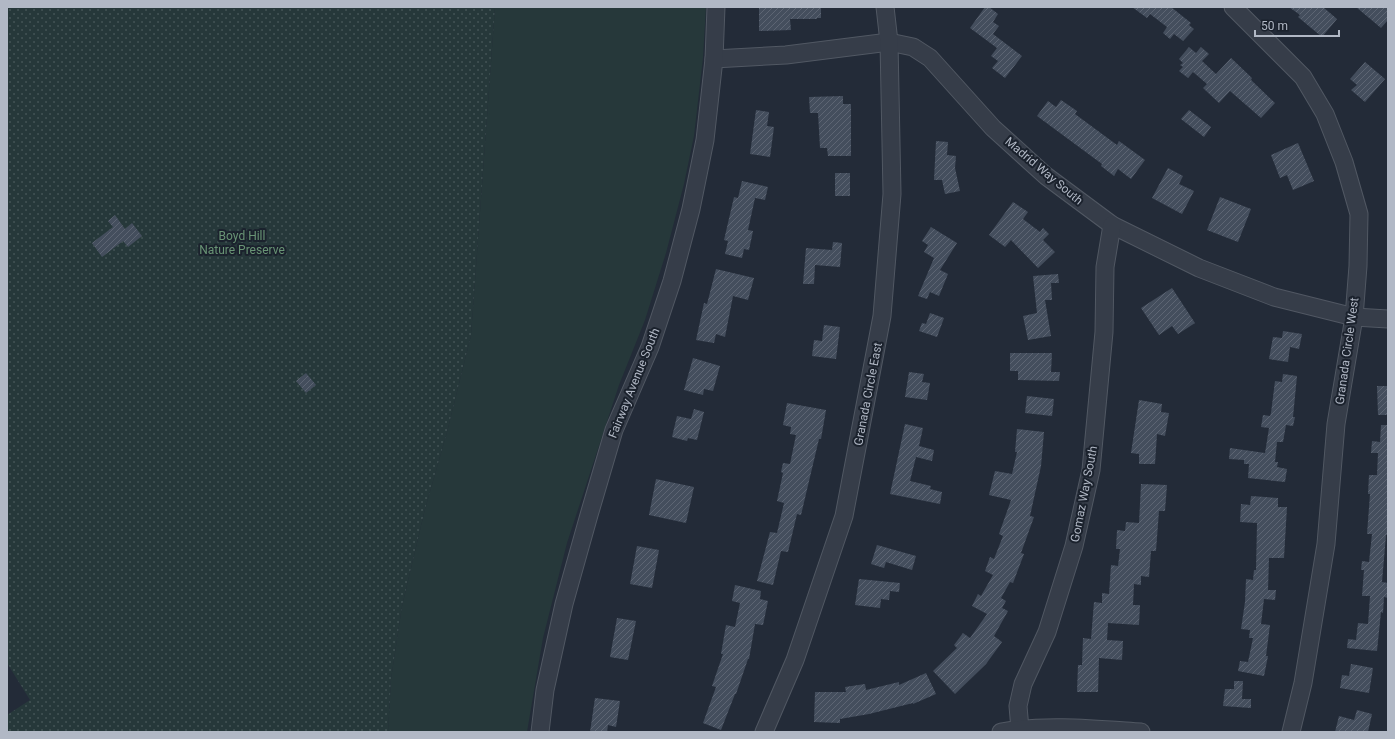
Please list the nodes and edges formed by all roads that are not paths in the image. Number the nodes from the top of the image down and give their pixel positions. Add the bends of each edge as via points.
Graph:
1 (716, 7) edge
2 (885, 7) edge
3 (1233, 7) edge
4 (889, 42) junction
5 (714, 59) junction
6 (1112, 225) junction
7 (1354, 317) junction
8 (1388, 319) edge
9 (1020, 729) junction
10 (540, 732) edge
11 (764, 732) edge
12 (1001, 732) edge
13 (1141, 732) edge
14 (1290, 732) edge

1 - 5 street, Fairway Avenue South
2 - 4 street
3 - 7 street, Granada Circle West via 1303,77 1325,114 1339,148 1359,214
4 - 5 street, Madrid Way South via 786,55
4 - 6 street, Madrid Way South via 913,47 930,58 993,128 1046,176
4 - 11 street, Granada Circle East via 892,194 881,324 844,516 795,660
5 - 10 street, Fairway Avenue South via 705,140 691,209 672,281 650,347 614,430 589,515 564,604 545,690
6 - 7 street, Madrid Way South via 1199,268 1267,295
6 - 9 street, Gomaz Way South via 1105,267 1104,332 1091,470 1074,546 1047,632 1023,684 1018,706
7 - 8 street, Madrid Way South
7 - 14 street, Granada Circle West via 1336,424 1326,544 1303,683
9 - 12 street
9 - 13 street

